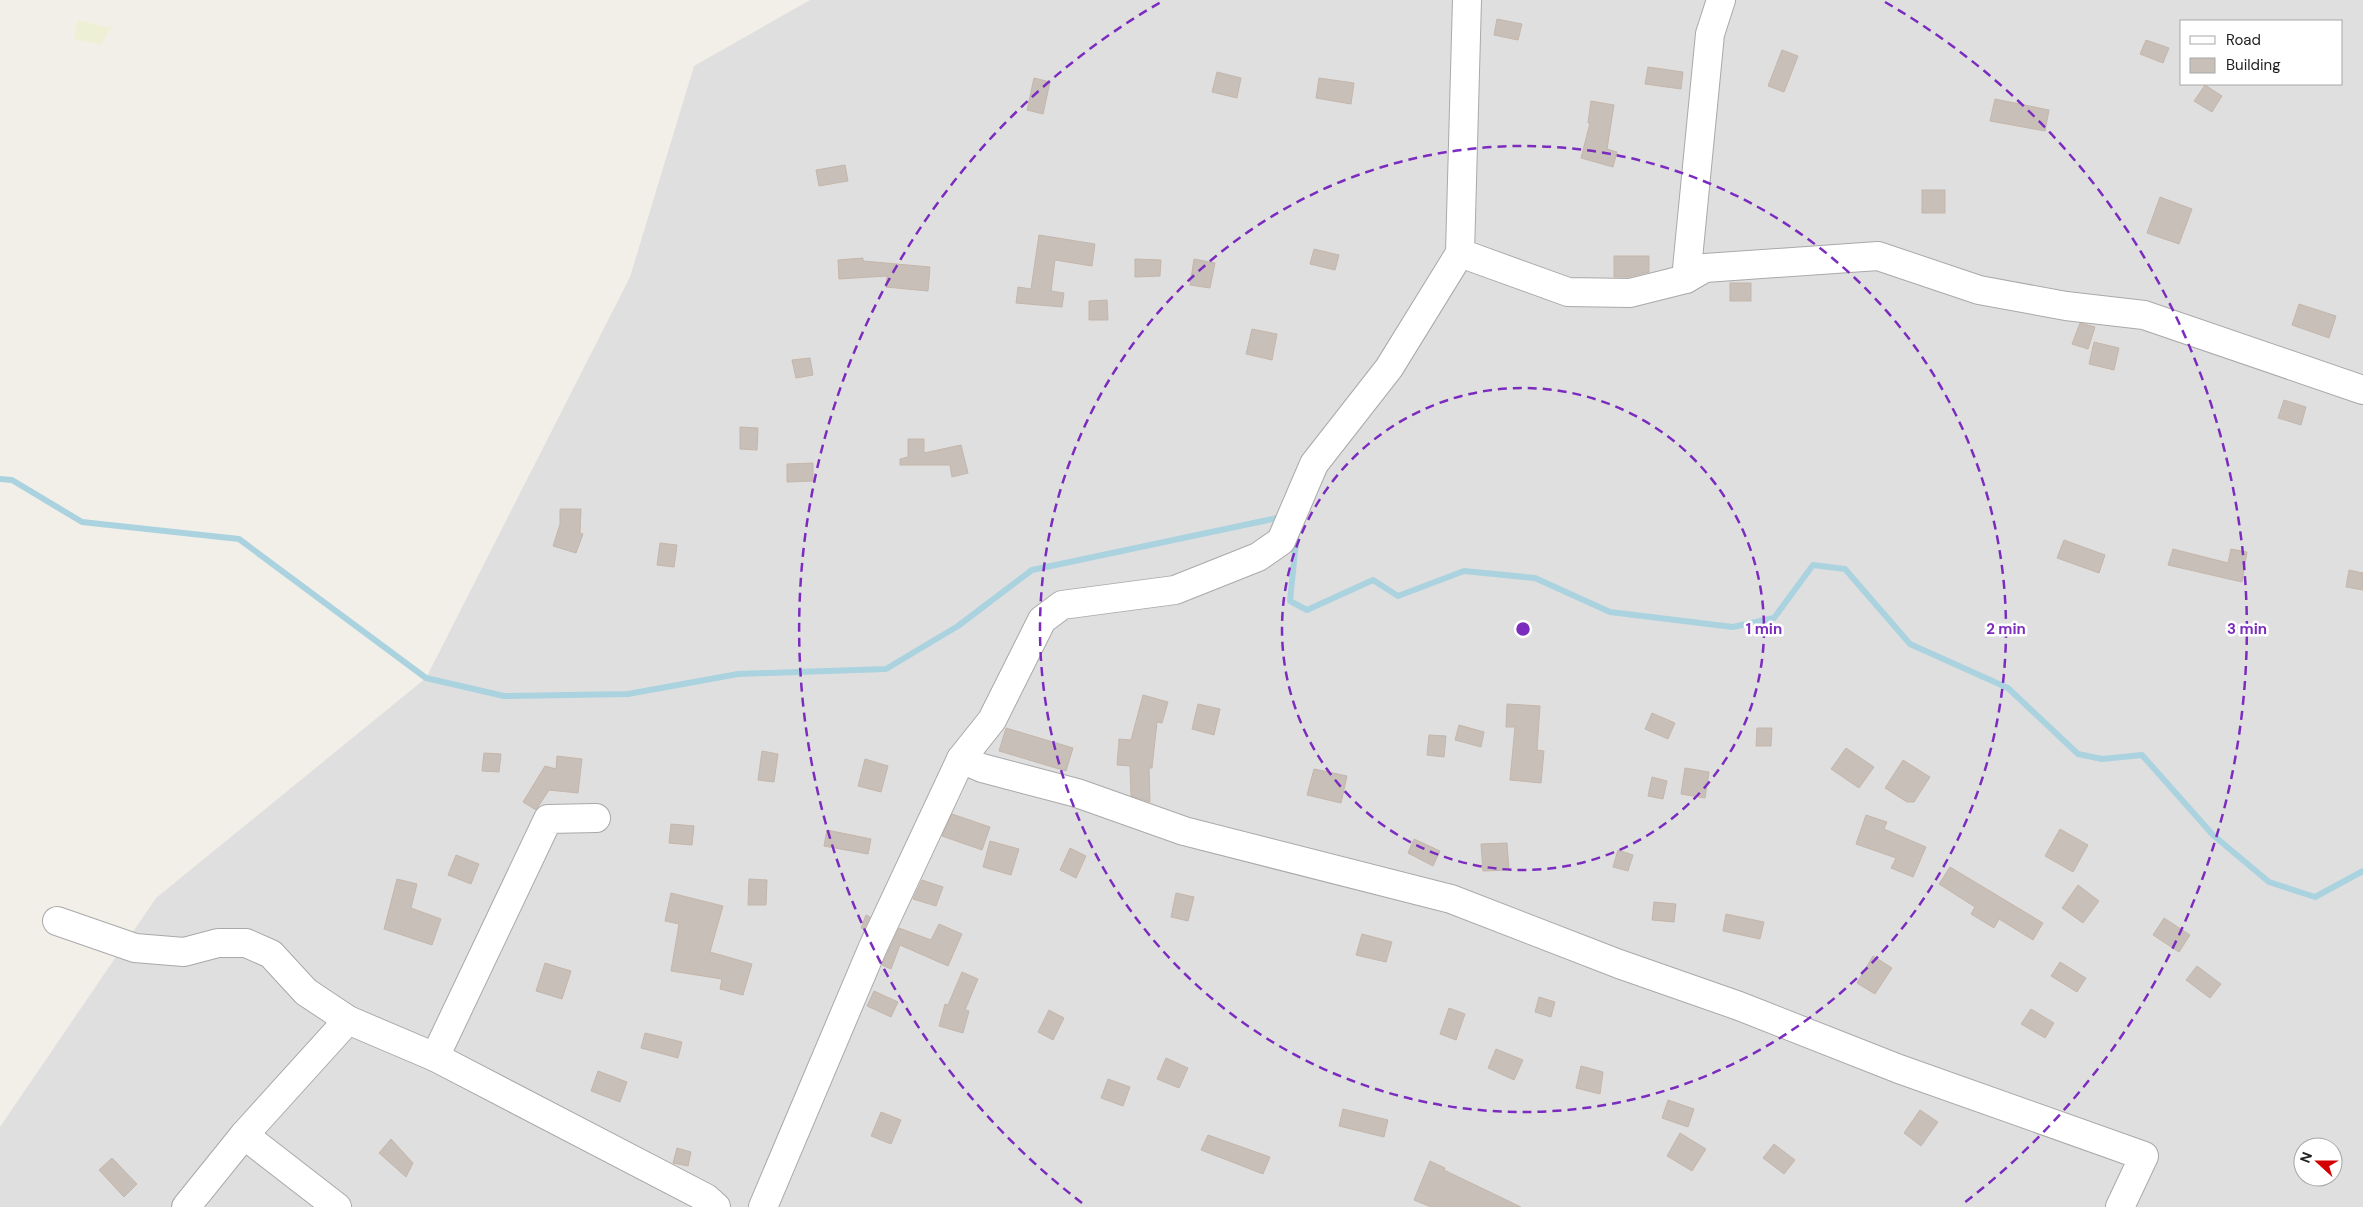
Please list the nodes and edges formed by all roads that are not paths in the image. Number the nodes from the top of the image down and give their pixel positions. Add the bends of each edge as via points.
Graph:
1 (1467, 0) edge
2 (1721, 0) edge
3 (1460, 253) junction
4 (1686, 279) junction
5 (2363, 390) edge
6 (961, 759) junction
7 (596, 818) dead end
8 (57, 922) dead end
9 (348, 1020) junction
10 (435, 1057) junction
11 (244, 1135) junction
12 (186, 1207) edge
13 (337, 1207) edge
14 (716, 1207) edge
15 (762, 1207) edge
16 (2120, 1207) edge

1 - 3 street
2 - 4 street via 1710,34
3 - 4 street via 1568,292 1630,293
3 - 6 street via 1389,368 1314,464 1281,541 1258,557 1175,590 1062,605 1042,620 992,720
4 - 5 street via 1705,268 1878,256 1979,290 2066,306 2144,315
6 - 15 street via 873,947
6 - 16 street via 982,768 1103,802 1184,831 1451,899 1899,1069 2144,1156
7 - 10 street via 548,819
8 - 9 street via 135,948 184,952 218,943 246,943 271,954 306,992
9 - 10 street
9 - 11 street
10 - 14 street via 706,1198
11 - 12 street
11 - 13 street

